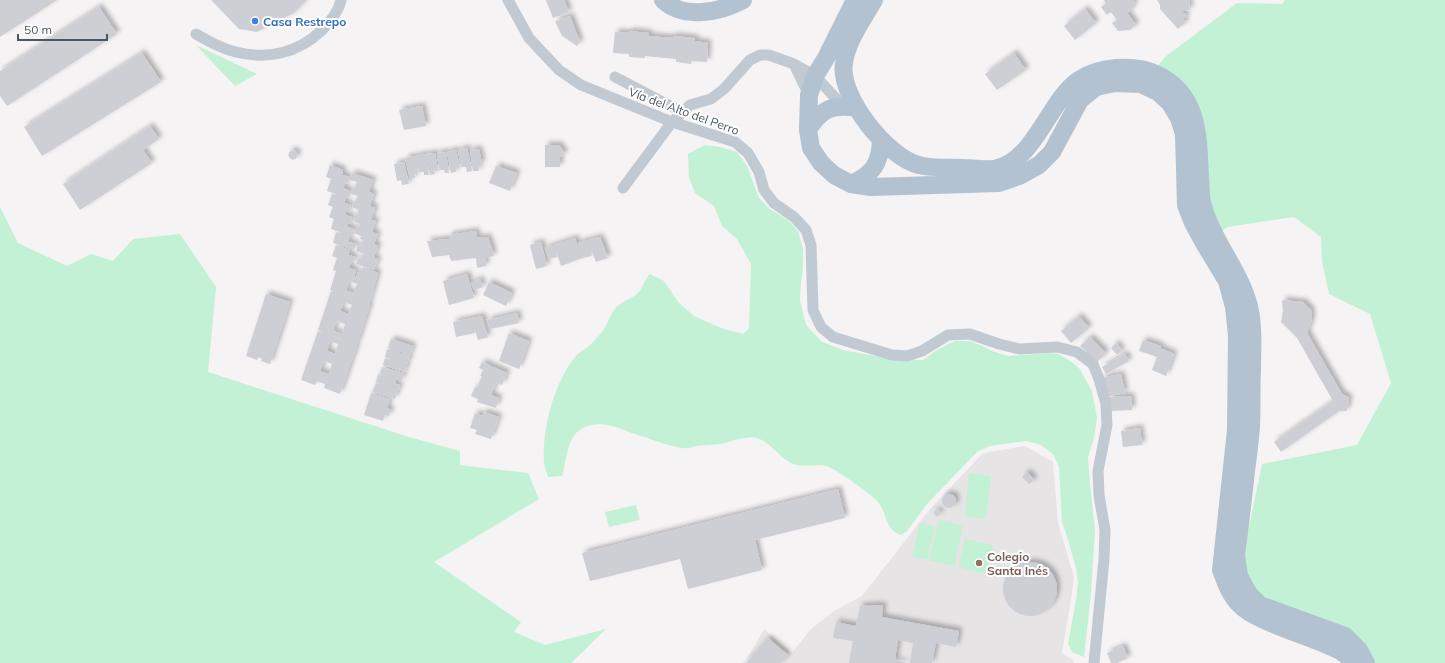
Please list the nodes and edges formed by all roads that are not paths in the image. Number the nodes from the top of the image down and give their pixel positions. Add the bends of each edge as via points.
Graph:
1 (341, 0) edge
2 (508, 0) edge
3 (663, 0) edge
4 (691, 0) edge
5 (702, 0) edge
6 (743, 0) edge
7 (855, 0) edge
8 (874, 0) edge
9 (196, 34) dead end
10 (794, 64) junction
11 (816, 76) junction
12 (615, 77) dead end
13 (808, 95) junction
14 (850, 107) junction
15 (682, 112) junction
16 (672, 122) junction
17 (808, 130) junction
18 (881, 140) junction
19 (851, 184) junction
20 (623, 188) dead end
21 (1094, 663) edge
22 (1352, 663) edge
23 (1366, 663) edge

1 - 9 street via 328,24 311,41 290,51 264,55 235,52
2 - 16 street, Vía del Alto del Perro via 529,38 559,70 581,85
3 - 6 main road via 683,10 701,13 734,5
4 - 5 main road
7 - 11 main road
8 - 14 main road via 848,49 843,64 843,78
10 - 11 street
10 - 13 street
10 - 15 street via 769,55 760,55 750,60 724,89 711,99 690,106
11 - 13 main road
11 - 14 street
12 - 15 street
13 - 17 main road
14 - 17 main road via 828,109 816,118
14 - 18 main road
15 - 16 street
16 - 20 street
16 - 21 street, Vía del Alto del Perro via 735,142 748,153 759,172 764,190 774,203 794,217 806,230 811,245 813,310 820,327 834,337 892,355 907,356 922,351 948,334 970,334 1020,348 1063,348 1077,352 1093,364 1106,404 1107,425 1098,471 1105,530
17 - 19 main road via 811,148 821,163 834,175
18 - 19 main road via 880,155 875,168 864,178
18 - 23 main road via 903,159 920,166 994,169 1009,164 1024,152 1065,93 1078,81 1094,73 1113,68 1153,72 1168,80 1182,94 1193,113 1198,136 1201,198 1207,219 1240,278 1249,308 1252,338 1251,427 1236,555 1239,576 1249,594 1260,605 1344,636 1359,650
19 - 22 main road via 871,187 999,183 1039,165 1052,152 1080,100 1096,88 1115,83 1141,84 1158,92 1170,102 1180,118 1184,134 1186,205 1193,224 1227,282 1234,307 1237,335 1236,430 1221,570 1228,590 1241,606 1262,619 1337,649

